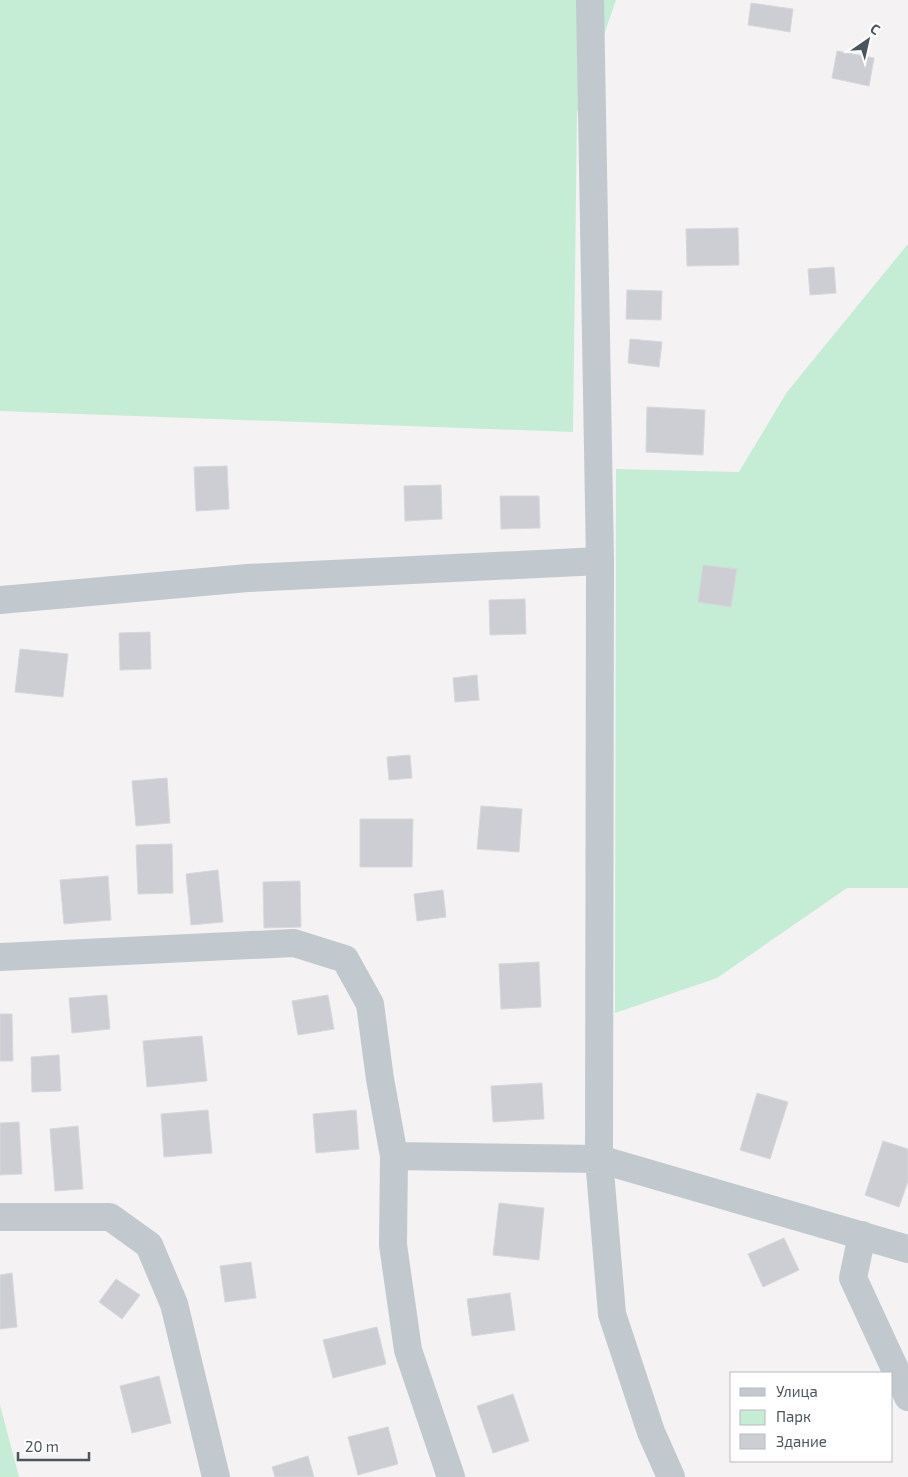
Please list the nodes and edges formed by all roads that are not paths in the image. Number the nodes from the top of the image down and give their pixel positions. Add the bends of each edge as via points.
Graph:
1 (590, 0) edge
2 (600, 562) junction
3 (0, 600) edge
4 (0, 957) edge
5 (394, 1156) junction
6 (599, 1159) junction
7 (0, 1218) edge
8 (862, 1235) junction
9 (908, 1249) edge
10 (908, 1397) edge
11 (216, 1477) edge
12 (450, 1477) edge
13 (671, 1477) edge

1 - 2 street
2 - 3 street via 248,578
2 - 6 street
4 - 5 street via 294,943 345,959 370,1004
5 - 6 street
5 - 12 street via 393,1245 408,1350
6 - 8 street
6 - 13 street via 612,1314 651,1432
7 - 11 street via 110,1217 149,1245 174,1304
8 - 9 street
8 - 10 street via 852,1278

